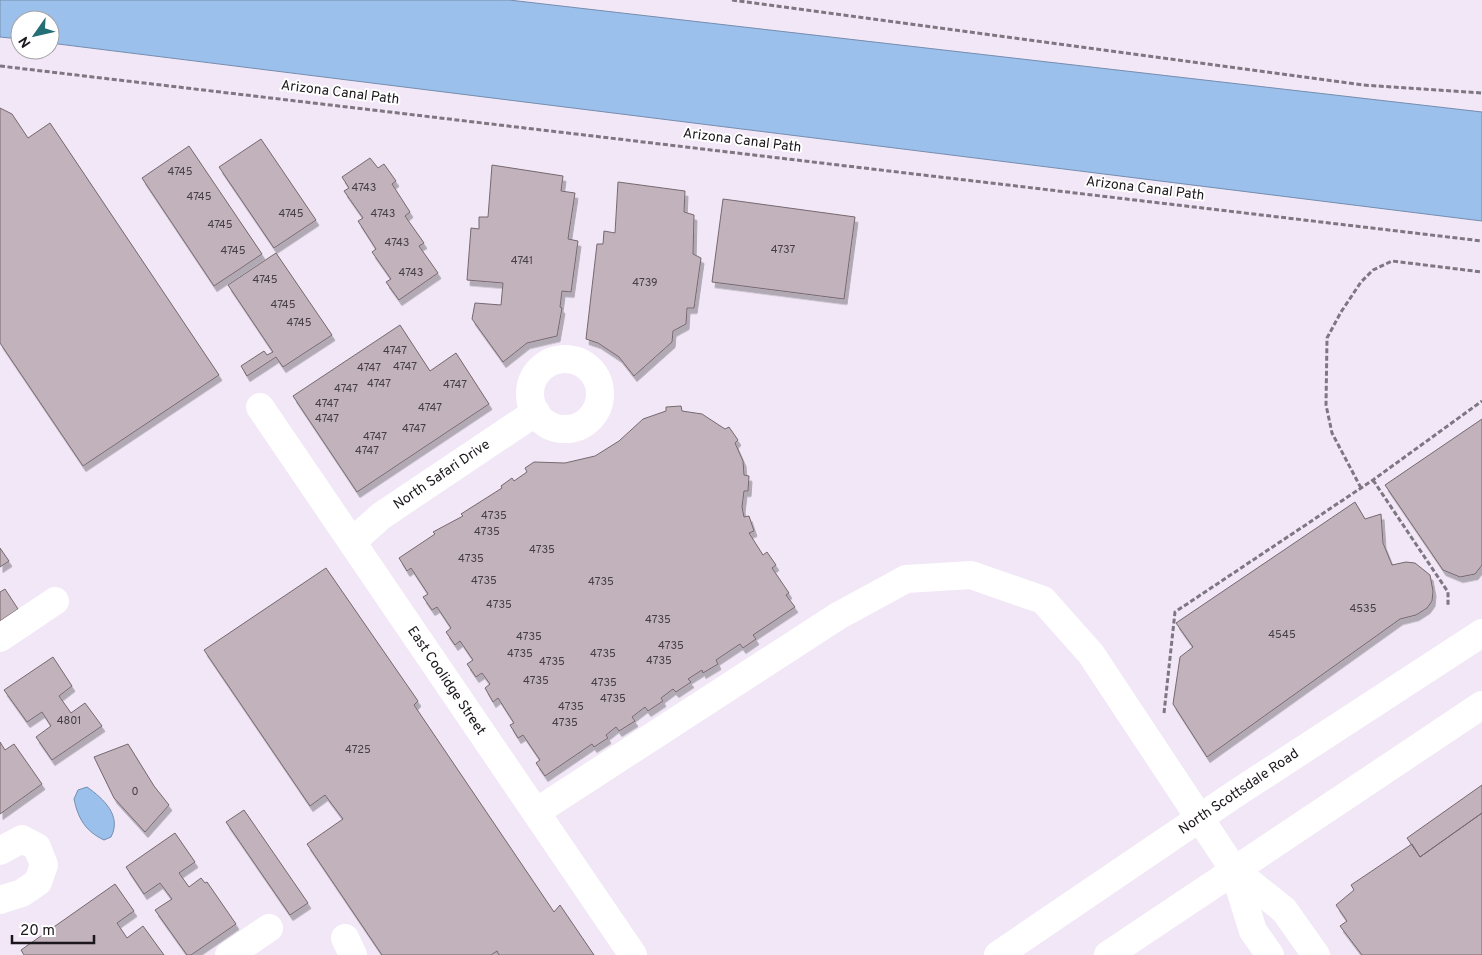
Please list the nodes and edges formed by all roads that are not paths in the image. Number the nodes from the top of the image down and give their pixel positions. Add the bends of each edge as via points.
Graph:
1 (260, 406) dead end
2 (536, 412) dead end
3 (352, 542) junction
4 (55, 601) dead end
5 (1482, 633) edge
6 (0, 638) edge
7 (1482, 705) edge
8 (536, 812) junction
9 (1200, 819) junction
10 (0, 851) edge
11 (1234, 870) junction
12 (0, 900) edge
13 (269, 928) dead end
14 (229, 955) edge
15 (338, 955) edge
16 (353, 955) edge
17 (633, 955) edge
18 (998, 955) edge
19 (1108, 955) edge
20 (1270, 955) edge
21 (1316, 955) edge

1 - 3 main road, East Coolidge Street
2 - 3 main road, North Safari Drive via 381,516
3 - 8 main road, East Coolidge Street
4 - 6 main road
5 - 9 main road, North Scottsdale Road
7 - 11 main road
8 - 9 main road via 838,616 906,579 971,575 1043,600 1091,654
8 - 17 main road, East Coolidge Street
9 - 11 main road
9 - 18 main road, North Scottsdale Road
10 - 12 main road via 22,839 38,847 44,865 38,882
11 - 19 main road
11 - 20 main road via 1253,930
11 - 21 main road via 1284,910
13 - 14 main road
15 - 16 main road via 345,938

